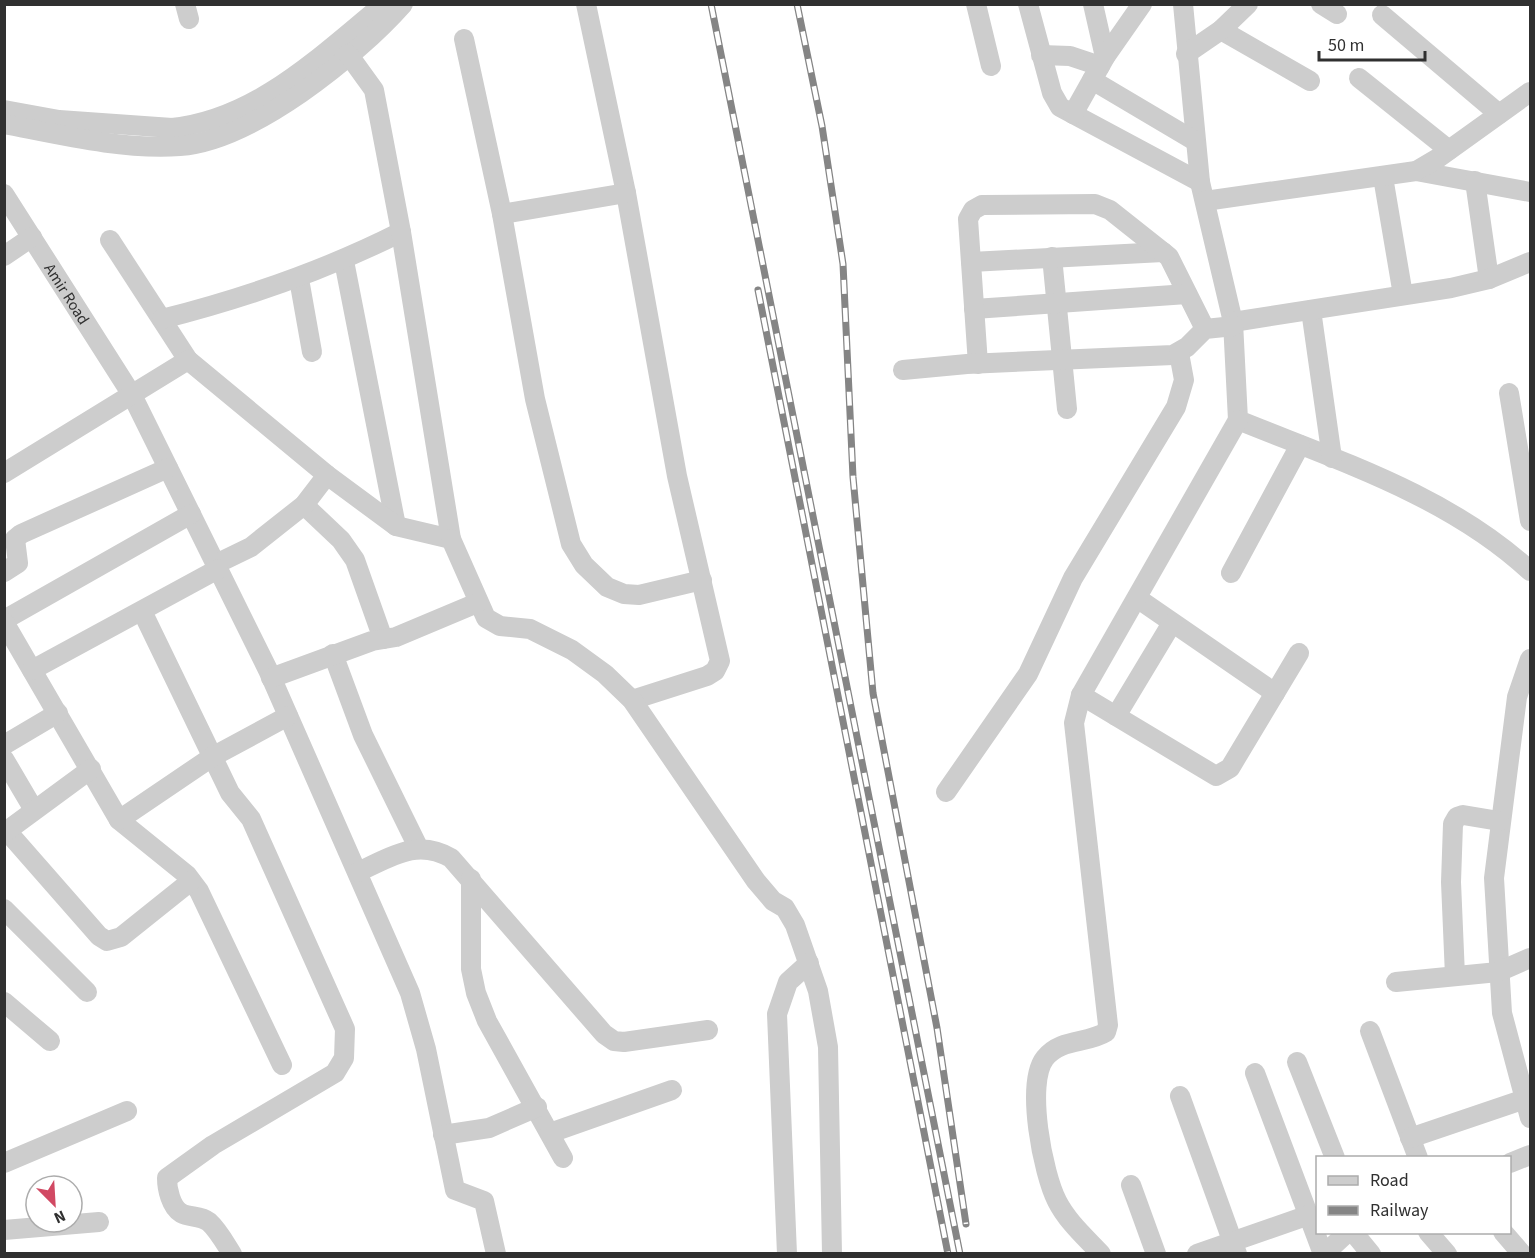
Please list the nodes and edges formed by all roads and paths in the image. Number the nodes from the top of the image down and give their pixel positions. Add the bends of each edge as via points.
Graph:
1 (384, 4) edge
2 (403, 4) edge
3 (586, 4) edge
4 (975, 4) edge
5 (1028, 4) edge
6 (1093, 4) edge
7 (1142, 4) edge
8 (1248, 4) edge
9 (1177, 6) edge
10 (1382, 15) dead end
11 (1221, 30) junction
12 (464, 39) dead end
13 (348, 54) junction
14 (1186, 54) junction
15 (1041, 55) junction
16 (991, 66) dead end
17 (1099, 67) junction
18 (1359, 78) dead end
19 (1310, 81) dead end
20 (1530, 92) edge
21 (4, 110) edge
22 (1073, 114) junction
23 (1499, 114) junction
24 (4, 124) edge
25 (1196, 141) junction
26 (1449, 150) junction
27 (1416, 171) junction
28 (1383, 177) junction
29 (1475, 181) junction
30 (1200, 182) junction
31 (1530, 192) edge
32 (626, 193) junction
33 (4, 194) edge
34 (1205, 201) junction
35 (502, 214) junction
36 (401, 232) junction
37 (32, 237) junction
38 (110, 240) dead end
39 (1163, 252) junction
40 (4, 256) edge
41 (1052, 257) junction
42 (344, 261) junction
43 (971, 262) junction
44 (1530, 262) edge
45 (299, 279) junction
46 (1489, 279) junction
47 (1187, 294) junction
48 (1403, 295) junction
49 (1058, 303) junction
50 (974, 309) junction
51 (1311, 310) junction
52 (162, 319) junction
53 (1234, 324) junction
54 (1205, 329) junction
55 (312, 352) dead end
56 (1179, 352) junction
57 (188, 360) junction
58 (1062, 360) junction
59 (978, 364) junction
60 (903, 370) dead end
61 (1509, 393) dead end
62 (132, 394) junction
63 (1067, 409) dead end
64 (1238, 420) junction
65 (1300, 445) junction
66 (1332, 458) junction
67 (168, 468) junction
68 (4, 473) edge
69 (327, 475) junction
70 (304, 505) junction
71 (191, 514) junction
72 (1530, 521) edge
73 (396, 526) junction
74 (451, 538) junction
75 (1523, 556) edge
76 (217, 567) junction
77 (1530, 571) edge
78 (4, 572) edge
79 (1231, 573) dead end
80 (702, 580) junction
81 (1137, 598) junction
82 (477, 603) junction
83 (142, 611) junction
84 (4, 621) edge
85 (1172, 622) junction
86 (384, 639) junction
87 (1299, 653) dead end
88 (333, 654) junction
89 (1530, 659) edge
90 (32, 670) junction
91 (271, 678) junction
92 (1275, 693) junction
93 (1081, 695) junction
94 (632, 700) junction
95 (58, 713) junction
96 (288, 716) junction
97 (1116, 716) junction
98 (4, 745) edge
99 (212, 757) junction
100 (4, 759) edge
101 (91, 769) junction
102 (946, 792) dead end
103 (34, 810) junction
104 (119, 820) junction
105 (1499, 821) junction
106 (6, 832) edge
107 (419, 849) junction
108 (358, 872) junction
109 (471, 879) junction
110 (191, 881) junction
111 (5, 912) edge
112 (1530, 958) edge
113 (809, 963) junction
114 (1498, 972) junction
115 (1455, 976) junction
116 (1396, 982) dead end
117 (87, 992) dead end
118 (4, 1002) edge
119 (708, 1030) dead end
120 (1370, 1030) dead end
121 (50, 1041) dead end
122 (1297, 1062) dead end
123 (282, 1065) dead end
124 (1255, 1073) dead end
125 (1525, 1074) edge
126 (672, 1090) dead end
127 (1179, 1096) dead end
128 (537, 1107) junction
129 (1528, 1108) edge
130 (127, 1111) dead end
131 (550, 1133) junction
132 (443, 1135) junction
133 (1410, 1138) junction
134 (1530, 1155) edge
135 (1334, 1156) edge
136 (1417, 1156) edge
137 (563, 1158) dead end
138 (1511, 1162) edge
139 (4, 1163) edge
140 (1131, 1185) dead end
141 (1309, 1215) junction
142 (99, 1222) dead end
143 (4, 1230) edge
144 (1316, 1233) edge
145 (1316, 1234) edge
146 (1347, 1234) edge
147 (1354, 1234) edge
148 (1429, 1234) edge
149 (1504, 1234) edge
150 (1235, 1247) edge
151 (232, 1254) edge
152 (496, 1254) edge
153 (787, 1254) edge
154 (832, 1254) edge
155 (1101, 1254) edge
156 (1156, 1254) edge
157 (1197, 1254) edge
158 (1324, 1254) edge
159 (1371, 1254) edge
160 (1447, 1254) edge
161 (1522, 1254) edge

1 - 21 street via 289,81 248,106 188,127 59,120
2 - 13 street
3 - 32 street
4 - 16 street
5 - 15 street
6 - 17 street
7 - 17 street
8 - 11 street
9 - 14 street
10 - 23 street
11 - 14 street
11 - 19 street
12 - 35 street
13 - 24 street via 272,113 227,135 182,146 85,139
13 - 36 street via 374,90
14 - 25 street
15 - 17 street via 1070,56
15 - 22 street via 1055,100
17 - 22 street
17 - 25 street
18 - 26 street
20 - 23 street
22 - 30 street
23 - 26 street
25 - 30 street
26 - 27 street
27 - 28 street
27 - 29 street
28 - 34 street
28 - 48 street
29 - 31 street
29 - 46 street
30 - 34 street
32 - 35 street
32 - 80 street via 677,476
33 - 37 street, Amir Road
34 - 53 street
35 - 80 street via 535,399 571,543 584,565 607,587 624,594 639,595
36 - 42 street
36 - 74 street
37 - 40 street
37 - 62 street, Amir Road
38 - 52 street
39 - 41 street
39 - 43 street via 1110,210 1095,204 982,205 968,219
39 - 47 street
41 - 43 street
41 - 49 street
42 - 45 street
42 - 73 street
43 - 50 street
44 - 46 street
45 - 52 street
45 - 55 street
46 - 48 street
47 - 49 street
47 - 54 street
48 - 51 street
49 - 50 street
49 - 58 street
50 - 59 street
51 - 53 street
51 - 66 street
52 - 57 street
53 - 54 street
53 - 64 street
54 - 56 street
56 - 58 street
56 - 102 street via 1184,380 1176,406 1073,578 1028,674
57 - 62 street
57 - 69 street
58 - 59 street
58 - 63 street
59 - 60 street
61 - 72 street
62 - 67 street, Amir Road
62 - 68 street
64 - 65 street
64 - 81 street
65 - 66 street
65 - 79 street
66 - 75 street via 1400,486
67 - 71 street, Amir Road
67 - 78 street via 21,534 15,539 18,563
69 - 70 street
69 - 73 street
70 - 76 street via 251,547
70 - 86 street via 341,540 355,560
71 - 76 street, Amir Road
71 - 84 street
73 - 74 street
74 - 82 street
75 - 77 street
76 - 83 street
76 - 91 street, Amir Road
80 - 94 street via 720,661 715,670
81 - 85 street
81 - 93 street
82 - 86 street
82 - 94 street via 486,618 500,626 530,629 572,650
83 - 90 street
83 - 99 street
84 - 90 street
85 - 92 street
85 - 97 street
86 - 88 street
87 - 92 street
88 - 91 street
88 - 107 street via 363,735
89 - 105 street via 1516,697
90 - 95 street
91 - 96 street, Amir Road
92 - 97 street via 1230,768 1216,776
93 - 97 street
93 - 155 street via 1074,723 1108,1025 1099,1036 1061,1045 1043,1060 1036,1100 1042,1161 1057,1201
94 - 113 street via 756,881 795,925
95 - 98 street
95 - 101 street
96 - 99 street
96 - 108 street, Amir Road
99 - 104 street
99 - 151 street via 230,793 251,819 345,1029 344,1058 335,1074 213,1145 167,1178 174,1205 182,1213 211,1224
100 - 103 street
101 - 103 street
101 - 104 street
103 - 106 street
104 - 110 street
105 - 114 street via 1494,878
105 - 115 street via 1463,815 1453,824
106 - 110 street via 107,941 121,938
107 - 108 street via 410,849
107 - 109 street via 436,849 452,858
108 - 132 street, Amir Road via 410,993
109 - 119 street via 614,1041
109 - 128 street via 471,969 476,993 487,1021
110 - 123 street
111 - 117 street
112 - 114 street
113 - 153 street via 788,982 777,1014
113 - 154 street via 819,991 828,1047
114 - 115 street
114 - 125 street via 1502,1013
115 - 116 street
118 - 121 street
120 - 133 street
122 - 135 street
124 - 141 street
125 - 129 street
126 - 131 street
127 - 150 street
128 - 131 street
128 - 132 street via 489,1128
129 - 133 street
130 - 139 street
131 - 137 street
132 - 152 street, Amir Road via 455,1190 484,1200
133 - 136 street
134 - 138 street
140 - 156 street
141 - 144 street
141 - 150 street
142 - 143 street
145 - 158 street
146 - 158 street
147 - 159 street
148 - 160 street
149 - 161 street
150 - 157 street

